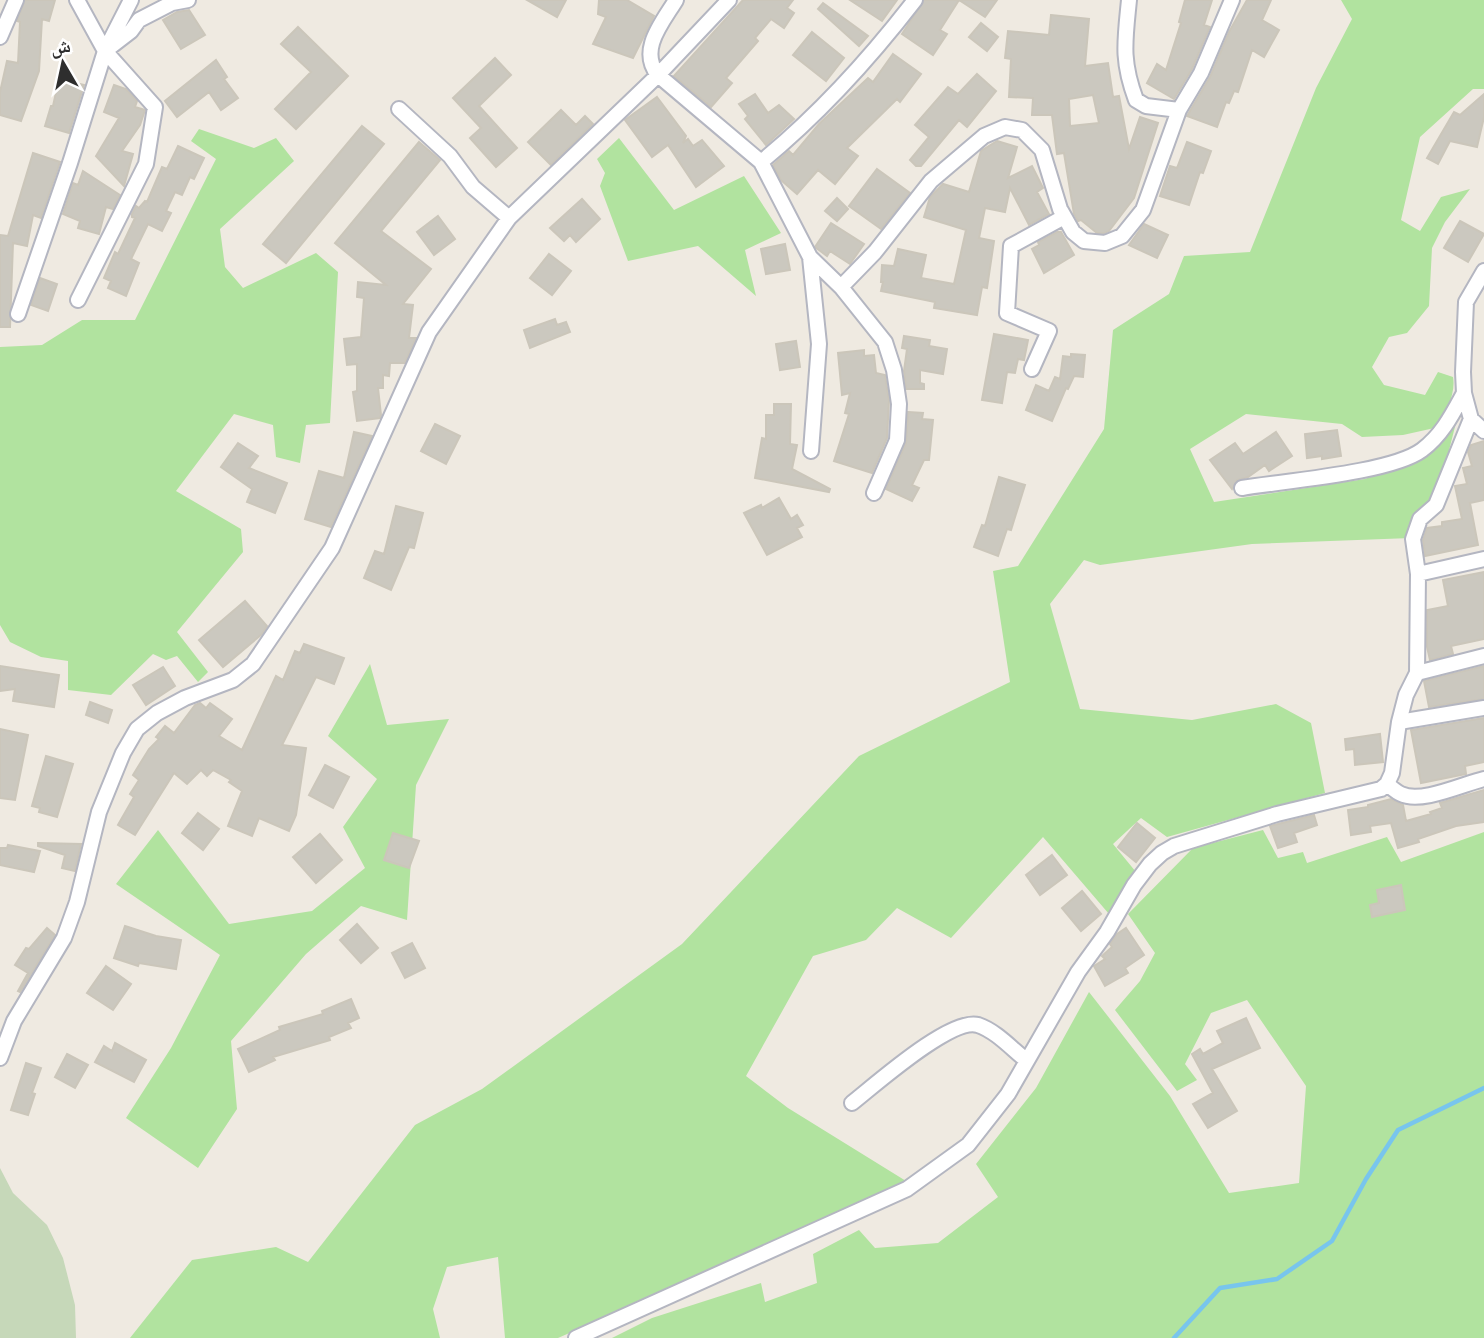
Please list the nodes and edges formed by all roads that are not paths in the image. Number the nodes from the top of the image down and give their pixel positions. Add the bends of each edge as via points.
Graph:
1 (16, 0) edge
2 (77, 0) edge
3 (131, 0) edge
4 (188, 0) edge
5 (676, 0) edge
6 (729, 0) edge
7 (915, 0) edge
8 (1129, 0) edge
9 (1232, 0) edge
10 (0, 37) edge
11 (105, 51) junction
12 (658, 75) junction
13 (398, 109) dead end
14 (1178, 110) junction
15 (761, 162) junction
16 (1064, 217) junction
17 (509, 218) junction
18 (810, 257) junction
19 (1484, 273) edge
20 (841, 287) junction
21 (78, 300) dead end
22 (18, 314) dead end
23 (1032, 369) dead end
24 (1464, 393) junction
25 (1471, 419) junction
26 (1484, 431) edge
27 (811, 451) dead end
28 (1242, 488) dead end
29 (874, 493) dead end
30 (1484, 559) edge
31 (1418, 574) junction
32 (1484, 656) edge
33 (1417, 673) junction
34 (1484, 708) edge
35 (1399, 722) junction
36 (1484, 779) edge
37 (1387, 784) junction
38 (0, 1058) edge
39 (1026, 1060) junction
40 (852, 1103) dead end
41 (576, 1338) edge

1 - 10 street
2 - 11 street
3 - 11 street
4 - 11 street via 139,20
5 - 12 street via 648,51
6 - 12 street
7 - 15 street via 796,133
8 - 14 street via 1124,50 1136,100
9 - 14 street via 1201,73
11 - 21 street via 155,107 146,164
11 - 22 street
12 - 15 street
12 - 17 street
13 - 17 street via 450,156 472,187
14 - 16 street via 1143,211 1122,236 1105,243 1084,242
15 - 18 street
16 - 20 street via 1042,150 1022,130 1005,127 984,136 931,181 875,253
16 - 23 street via 1011,246 1007,313 1049,331
17 - 38 street via 429,332 332,548 253,664 233,680 157,713 137,729 99,812 64,937 14,1021
18 - 20 street
18 - 27 street via 819,344
19 - 24 street via 1466,302
20 - 29 street via 886,342 898,393 897,440
24 - 25 street
24 - 28 street via 1445,428 1421,452 1382,466
25 - 26 street
25 - 31 street via 1436,505 1420,519 1413,539
30 - 31 street
31 - 33 street
32 - 33 street
33 - 35 street
34 - 35 street
35 - 37 street
36 - 37 street via 1412,797
37 - 39 street via 1162,853 1134,885
39 - 40 street via 987,1029 964,1025 899,1065
39 - 41 street via 1008,1094 968,1145 907,1189

